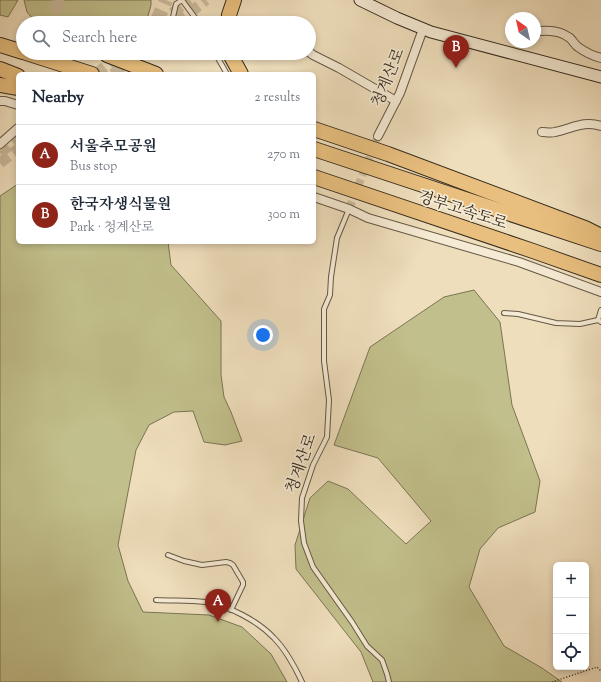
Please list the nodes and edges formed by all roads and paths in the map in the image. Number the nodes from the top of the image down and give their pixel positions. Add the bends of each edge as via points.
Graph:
1 (182, 0) edge
2 (234, 0) edge
3 (360, 0) edge
4 (173, 16) edge
5 (194, 16) edge
6 (229, 16) edge
7 (423, 29) junction
8 (541, 31) edge
9 (0, 44) edge
10 (16, 50) edge
11 (316, 56) edge
12 (601, 58) edge
13 (48, 60) edge
14 (120, 60) edge
15 (219, 60) edge
16 (233, 60) edge
17 (0, 69) edge
18 (86, 72) edge
19 (151, 72) edge
20 (226, 72) edge
21 (240, 72) edge
22 (16, 75) edge
23 (601, 77) edge
24 (0, 85) edge
25 (16, 88) edge
26 (0, 101) edge
27 (396, 101) junction
28 (16, 104) edge
29 (601, 126) edge
30 (316, 127) edge
31 (16, 130) edge
32 (316, 130) edge
33 (542, 132) dead end
34 (378, 136) tunnel mouth
35 (0, 144) edge
36 (363, 146) junction
37 (316, 150) edge
38 (316, 178) edge
39 (316, 198) edge
40 (349, 209) junction
41 (601, 236) edge
42 (601, 244) edge
43 (601, 275) edge
44 (601, 292) edge
45 (601, 310) edge
46 (504, 313) dead end
47 (599, 321) edge
48 (168, 555) dead end
49 (156, 600) dead end
50 (231, 610) junction
51 (601, 671) edge
52 (302, 682) edge
53 (388, 682) edge
54 (552, 682) edge

1 - 4 lane via 176,4
1 - 5 lane
2 - 6 highway
3 - 7 main road
7 - 23 main road
7 - 27 street, 청계산로
8 - 12 street via 559,33 578,47
9 - 10 highway
11 - 27 street
13 - 18 highway
14 - 19 highway
15 - 20 lane
16 - 21 highway
17 - 22 highway
24 - 25 highway
26 - 28 street
27 - 34 street, 청계산로
29 - 33 street via 584,123 553,133
30 - 36 highway
31 - 35 street
32 - 36 highway
36 - 41 highway
37 - 42 highway, 경부고속도로
38 - 43 highway, 경부고속도로
39 - 40 street
40 - 44 street via 368,218 519,262
40 - 53 lane, 청계산로 via 337,238 330,294 324,309 324,361 329,400 327,437 313,465 302,498 301,521 304,543 313,567 367,646 382,660
45 - 47 lane
46 - 47 lane via 556,323 580,324
48 - 50 lane via 202,565 226,562 233,565 243,585
49 - 50 lane via 206,602
50 - 52 lane via 248,618 275,639 292,662
51 - 54 path via 597,667

